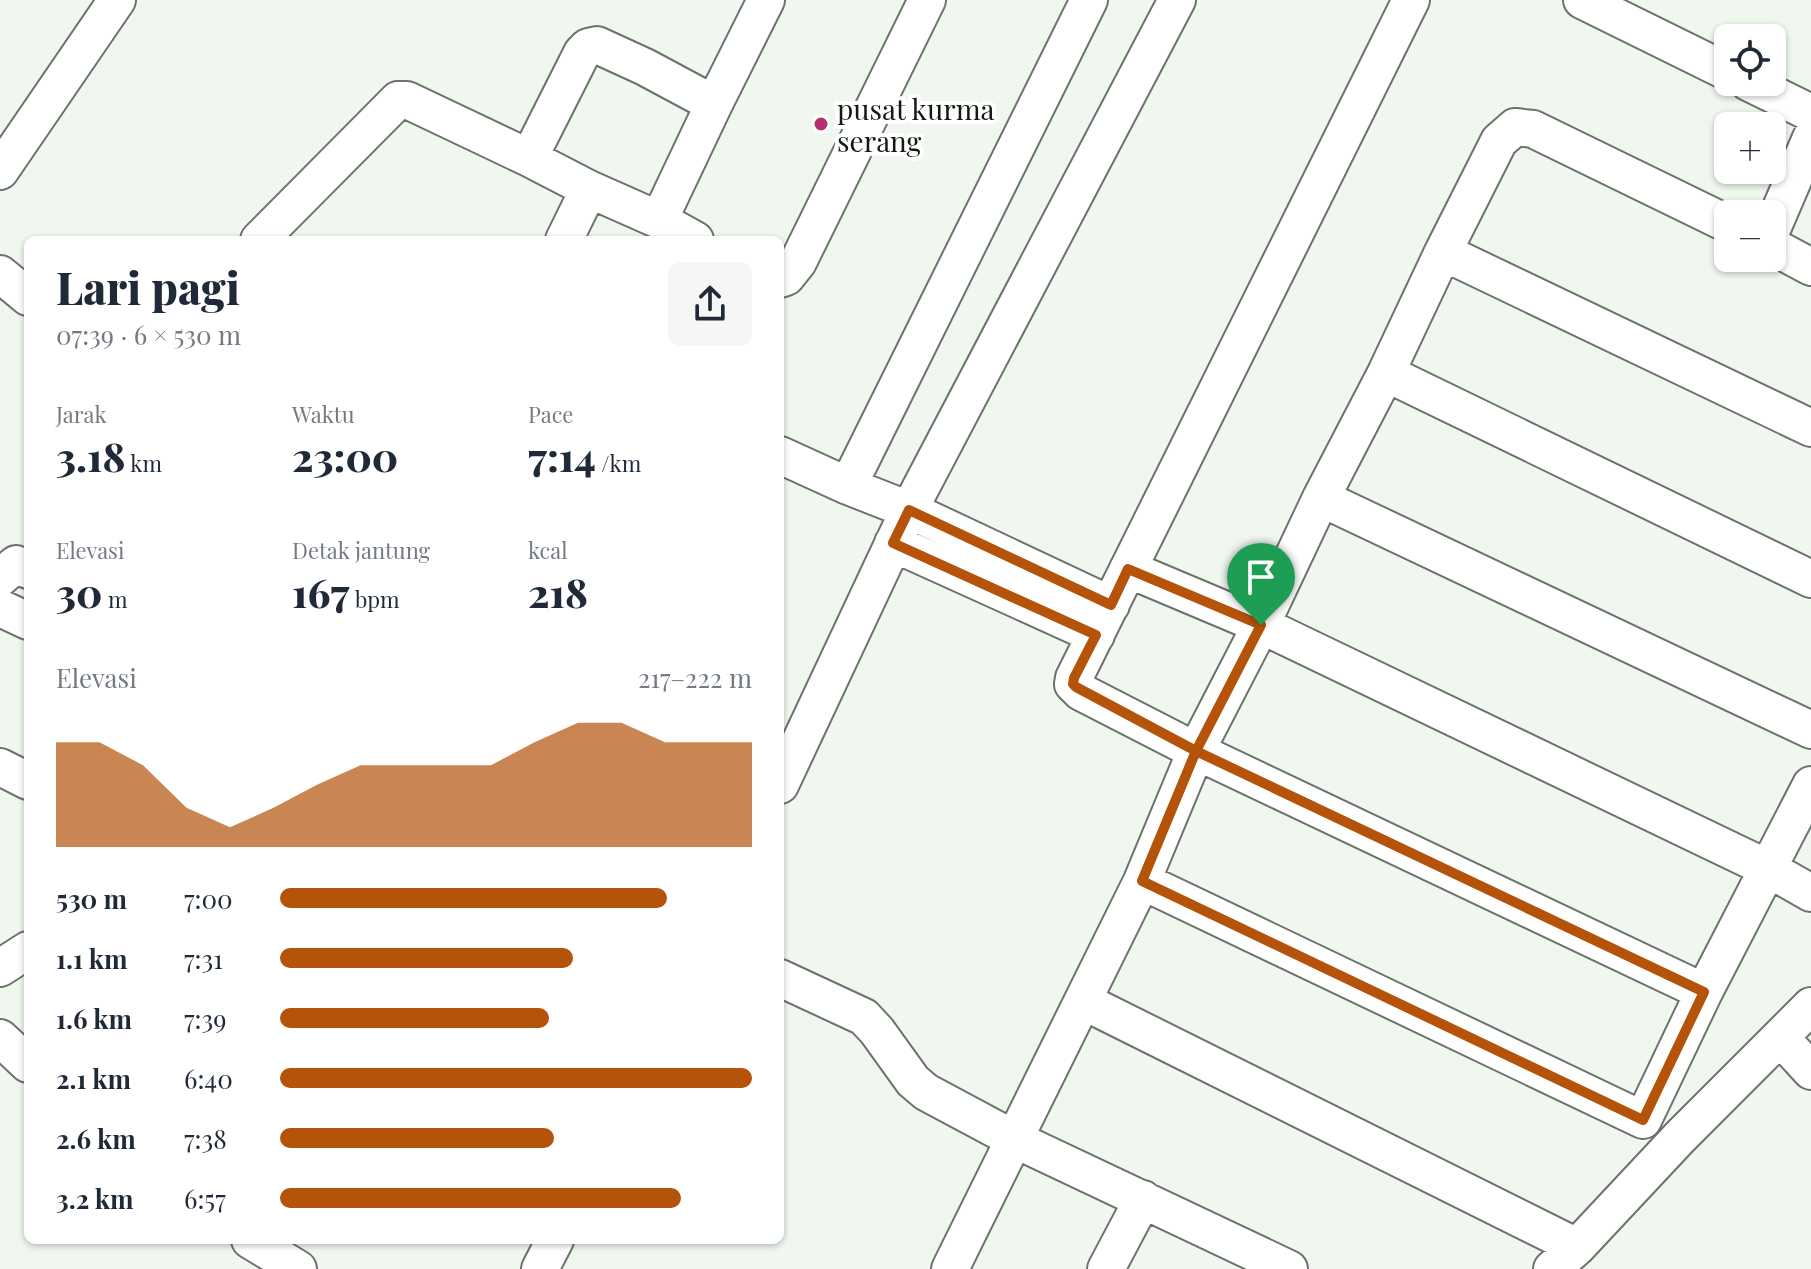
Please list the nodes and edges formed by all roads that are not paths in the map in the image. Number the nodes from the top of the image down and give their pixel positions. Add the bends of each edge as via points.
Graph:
1 (117, 0) edge
2 (766, 0) edge
3 (927, 0) edge
4 (1089, 0) edge
5 (1177, 0) edge
6 (1411, 0) edge
7 (1582, 0) edge
8 (1714, 65) edge
9 (1776, 96) edge
10 (714, 104) junction
11 (1811, 113) edge
12 (1811, 138) edge
13 (529, 158) junction
14 (0, 171) edge
15 (589, 189) junction
16 (1784, 200) edge
17 (1714, 217) edge
18 (659, 220) junction
19 (263, 236) edge
20 (566, 236) edge
21 (688, 236) edge
22 (1443, 252) junction
23 (1786, 254) edge
24 (1811, 267) edge
25 (0, 274) edge
26 (784, 278) edge
27 (24, 294) edge
28 (1386, 373) junction
29 (1811, 428) edge
30 (784, 457) edge
31 (848, 486) junction
32 (1321, 498) junction
33 (909, 510) junction
34 (893, 543) junction
35 (1128, 569) junction
36 (1811, 579) edge
37 (0, 608) edge
38 (24, 619) edge
39 (1103, 620) junction
40 (1261, 625) junction
41 (1811, 730) edge
42 (1196, 751) junction
43 (784, 776) edge
44 (1811, 785) edge
45 (1767, 868) junction
46 (1142, 881) junction
47 (1811, 893) edge
48 (24, 953) edge
49 (0, 968) edge
50 (784, 980) edge
51 (1704, 992) junction
52 (1083, 1001) junction
53 (1811, 1006) edge
54 (0, 1038) edge
55 (1781, 1038) junction
56 (24, 1060) edge
57 (1811, 1071) edge
58 (1643, 1120) junction
59 (1680, 1137) junction
60 (1014, 1139) junction
61 (1143, 1199) junction
62 (257, 1244) edge
63 (553, 1244) edge
64 (1565, 1258) edge
65 (1275, 1266) edge
66 (298, 1269) edge
67 (540, 1269) edge
68 (950, 1269) edge
69 (1106, 1269) edge

1 - 14 street
2 - 10 street
3 - 26 street via 798,262
4 - 31 street
5 - 33 street
6 - 35 street
7 - 8 street
9 - 11 street
10 - 13 street via 597,45 588,47
10 - 18 street
12 - 16 street
13 - 15 street
13 - 19 street via 416,103 398,100
15 - 18 street
15 - 20 street
17 - 22 street via 1545,134 1515,127 1499,141
18 - 21 street
22 - 28 street
22 - 29 street
23 - 24 street
25 - 27 street
28 - 32 street
28 - 36 street
30 - 31 street
31 - 33 street
32 - 40 street
32 - 41 street
33 - 34 street
33 - 39 street
34 - 39 street
34 - 43 street
35 - 39 street
35 - 40 street
37 - 38 street
39 - 42 street via 1073,684
40 - 42 street
40 - 45 street
42 - 46 street
42 - 51 street
44 - 45 street
45 - 47 street
45 - 51 street
46 - 52 street
46 - 58 street
48 - 49 street
50 - 60 street via 864,1017 926,1092
51 - 58 street
52 - 60 street
52 - 64 street
53 - 55 street
54 - 56 street
55 - 57 street
55 - 59 street
58 - 59 street
59 - 64 street
60 - 61 street
60 - 68 street
61 - 65 street
61 - 69 street
62 - 66 street
63 - 67 street

